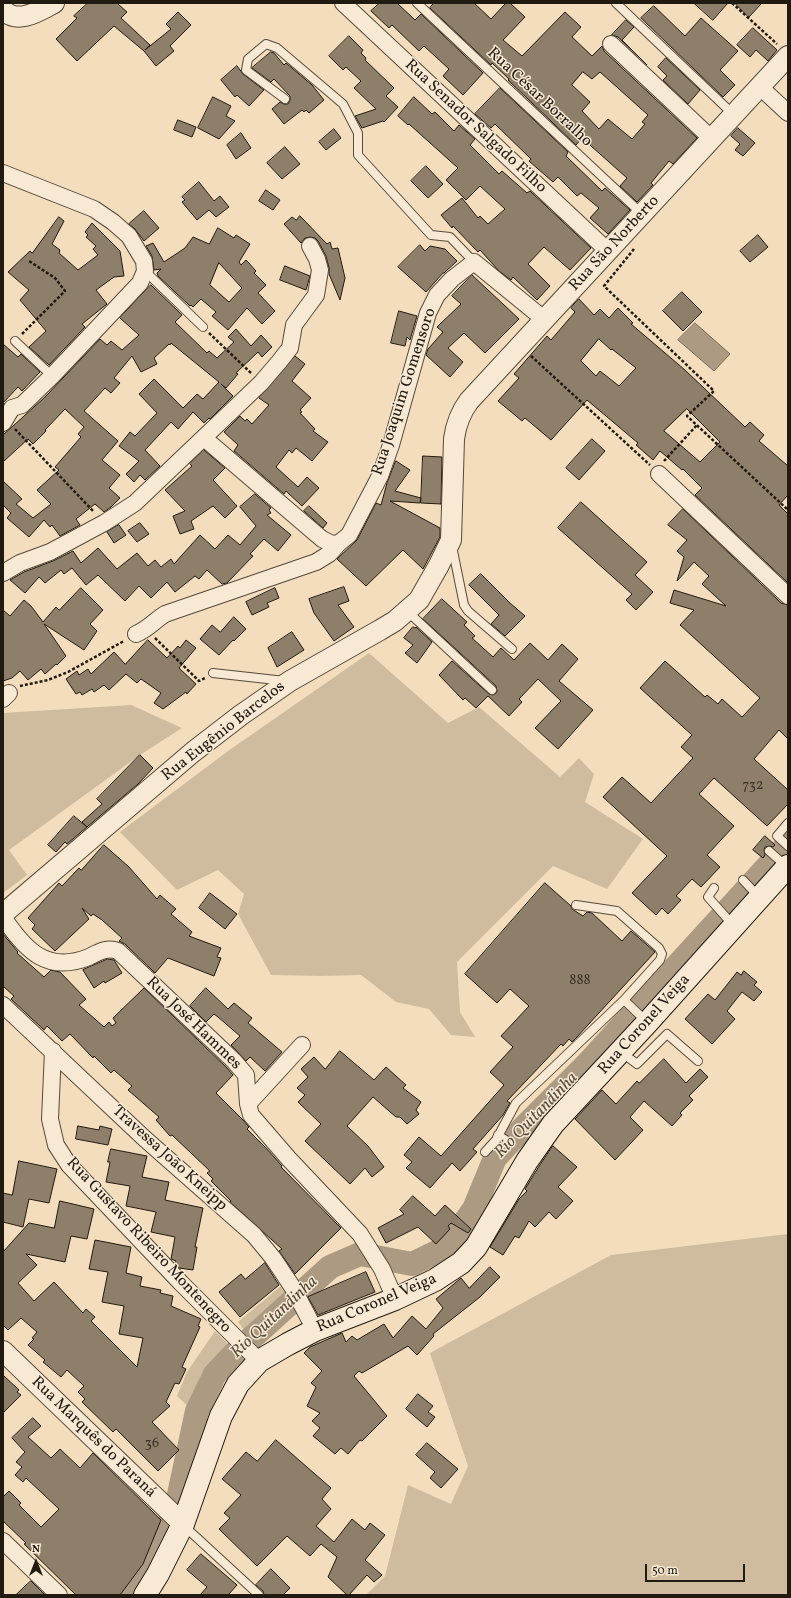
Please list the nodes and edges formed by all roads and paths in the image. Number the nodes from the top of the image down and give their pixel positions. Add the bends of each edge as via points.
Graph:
1 (54, 3) edge
2 (343, 3) edge
3 (417, 3) edge
4 (616, 3) edge
5 (732, 3) edge
6 (3, 10) edge
7 (611, 44) dead end
8 (785, 52) edge
9 (760, 87) junction
10 (285, 99) dead end
11 (788, 113) edge
12 (734, 115) junction
13 (712, 139) junction
14 (3, 173) edge
15 (642, 214) junction
16 (639, 243) dead end
17 (310, 246) dead end
18 (608, 251) junction
19 (29, 261) dead end
20 (474, 262) junction
21 (145, 271) junction
22 (545, 320) junction
23 (203, 327) joint
24 (15, 341) joint
25 (521, 346) junction
26 (52, 376) junction
27 (261, 383) junction
28 (6, 414) edge
29 (697, 426) junction
30 (204, 438) junction
31 (454, 438) joint
32 (659, 474) junction
33 (788, 510) edge
34 (104, 523) junction
35 (451, 540) junction
36 (339, 543) junction
37 (3, 573) edge
38 (788, 596) edge
39 (407, 611) junction
40 (141, 632) junction
41 (512, 650) dead end
42 (212, 673) joint
43 (290, 681) junction
44 (492, 690) dead end
45 (6, 696) edge
46 (788, 823) edge
47 (769, 851) dead end
48 (785, 860) edge
49 (743, 880) dead end
50 (714, 888) dead end
51 (756, 894) junction
52 (576, 905) dead end
53 (3, 916) edge
54 (730, 922) junction
55 (624, 1000) junction
56 (3, 1005) edge
57 (647, 1023) junction
58 (302, 1045) dead end
59 (53, 1051) junction
60 (621, 1052) junction
61 (698, 1061) dead end
62 (248, 1104) junction
63 (498, 1135) junction
64 (509, 1142) dead end
65 (485, 1152) dead end
66 (395, 1299) junction
67 (315, 1330) junction
68 (3, 1351) edge
69 (258, 1361) junction
70 (183, 1524) junction
71 (3, 1541) edge
72 (60, 1595) edge
73 (145, 1595) edge
74 (260, 1595) edge

1 - 6 street via 21,16 13,17
2 - 18 street, Rua Senador Salgado Filho
3 - 15 lane, Rua César Borralho
4 - 12 lane
5 - 8 path
7 - 13 street
8 - 9 street, Rua São Norberto
9 - 11 street
9 - 12 street, Rua São Norberto
10 - 20 lane via 246,70 248,59 266,44 277,48 343,104 358,133 358,155 431,235 450,237
12 - 13 street, Rua São Norberto
13 - 15 street, Rua São Norberto
14 - 21 street via 94,208 130,236 144,261
15 - 18 street, Rua São Norberto
16 - 29 path via 604,286 714,391 687,416
17 - 27 street via 318,259 320,270 316,295 294,325 290,348
18 - 22 street, Rua São Norberto
19 - 24 path via 55,278 65,291
20 - 22 street
20 - 36 street, Rua Joaquim Gomensoro via 437,295 428,313 380,476 348,535
21 - 23 lane
21 - 26 street via 140,283
22 - 25 street, Rua São Norberto
23 - 27 path
24 - 26 lane
25 - 31 street, Rua São Norberto via 468,401 460,413
25 - 32 path
26 - 28 street via 22,405
27 - 30 street
28 - 34 path
29 - 32 path via 662,462
29 - 33 path
30 - 34 street via 135,503
30 - 36 street via 322,539 332,544
31 - 35 street, Rua Eugênio Barcelos
32 - 38 street
34 - 37 street via 50,552 20,563
35 - 39 street, Rua Eugênio Barcelos via 419,600
35 - 41 lane via 464,605
36 - 40 street, Rua Joaquim Gomensoro via 329,554 316,562 166,614
39 - 43 street, Rua Eugênio Barcelos via 380,630
39 - 44 lane
40 - 42 path via 199,681
40 - 45 path via 68,672 48,680 24,684
42 - 43 lane
43 - 53 street, Rua Eugênio Barcelos via 193,752
46 - 48 lane via 777,836
47 - 48 lane
48 - 51 main road, Rua Coronel Veiga
49 - 51 lane
50 - 54 lane via 708,896
51 - 54 main road, Rua Coronel Veiga
52 - 55 lane via 617,911 659,948 662,954 660,960
53 - 62 street, Rua José Hammes via 25,944 44,960 79,961 107,949 118,951 246,1075
54 - 57 main road, Rua Coronel Veiga
55 - 57 lane
55 - 63 lane via 516,1103
56 - 59 street, Travessa João Kneipp
57 - 60 main road, Rua Coronel Veiga
58 - 62 street
59 - 67 street, Travessa João Kneipp via 144,1138 254,1235 293,1288
59 - 69 street, Rua Gustavo Ribeiro Montenegro via 50,1119 56,1145 69,1165
60 - 61 lane via 637,1064 667,1034
60 - 66 main road, Rua Coronel Veiga via 553,1124 476,1247 451,1270
62 - 66 street, Rua José Hammes via 251,1115 270,1139 360,1234 382,1269
63 - 64 lane
63 - 65 lane
66 - 67 main road, Rua Coronel Veiga
67 - 69 main road, Rua Coronel Veiga
68 - 70 street, Rua Marquês do Paraná
69 - 70 main road, Rua Coronel Veiga via 238,1384 220,1416
70 - 73 main road, Rua Coronel Veiga
70 - 74 lane
71 - 72 street

